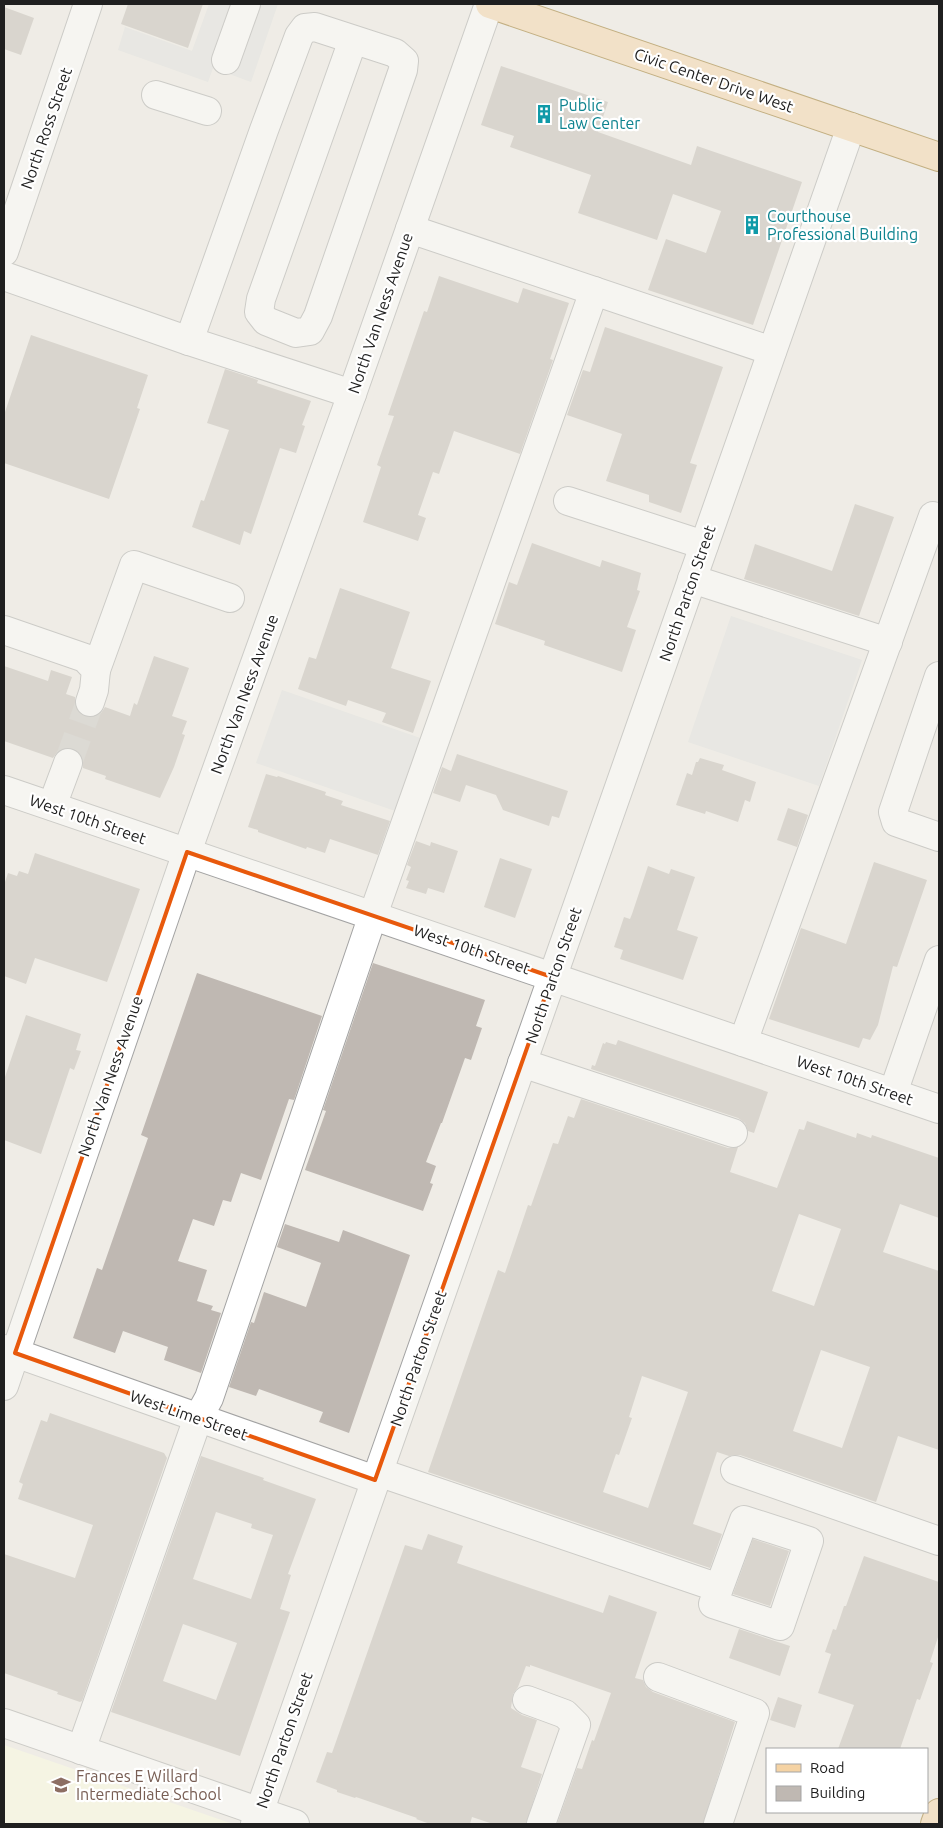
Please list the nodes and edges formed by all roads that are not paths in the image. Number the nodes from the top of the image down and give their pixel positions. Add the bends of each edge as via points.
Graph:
1 (246, 4) edge
2 (489, 4) edge
3 (84, 5) edge
4 (354, 40) junction
5 (226, 60) dead end
6 (156, 95) dead end
7 (207, 111) dead end
8 (851, 127) junction
9 (939, 157) edge
10 (12, 202) edge
11 (410, 229) junction
12 (4, 252) edge
13 (4, 276) edge
14 (594, 291) junction
15 (189, 341) junction
16 (772, 352) junction
17 (352, 394) junction
18 (568, 501) dead end
19 (933, 516) dead end
20 (704, 545) junction
21 (692, 579) junction
22 (230, 598) dead end
23 (4, 630) edge
24 (888, 642) junction
25 (96, 670) junction
26 (939, 676) edge
27 (90, 702) tunnel mouth
28 (68, 763) tunnel mouth
29 (4, 790) edge
30 (52, 806) junction
31 (939, 837) edge
32 (187, 852) junction
33 (372, 915) junction
34 (939, 960) edge
35 (552, 977) junction
36 (743, 1042) junction
37 (522, 1063) junction
38 (893, 1093) junction
39 (939, 1109) edge
40 (733, 1133) dead end
41 (10, 1351) edge
42 (4, 1386) edge
43 (198, 1418) junction
44 (735, 1470) dead end
45 (377, 1476) junction
46 (939, 1541) edge
47 (719, 1588) dead end
48 (658, 1678) dead end
49 (527, 1700) dead end
50 (4, 1723) edge
51 (81, 1750) junction
52 (939, 1813) edge
53 (257, 1818) edge
54 (295, 1824) edge
55 (542, 1824) edge
56 (718, 1824) edge
57 (935, 1824) edge

1 - 5 street
2 - 8 main road, Civic Center Drive West
2 - 11 street, North Van Ness Avenue
3 - 10 street, North Ross Street
4 - 4 street via 395,53 404,61 403,70 318,316 310,331 296,333 266,321 259,312 261,299
4 - 15 street via 315,28 305,28 299,36
6 - 7 street
8 - 9 main road, Civic Center Drive West
8 - 16 street, North Parton Street
10 - 12 street, North Ross Street
11 - 14 street
11 - 17 street, North Van Ness Avenue
13 - 15 street
14 - 16 street
14 - 33 street
15 - 17 street
16 - 20 street, North Parton Street
17 - 32 street, North Van Ness Avenue
18 - 20 street
19 - 24 street
20 - 21 street, North Parton Street
21 - 24 street
21 - 35 street, North Parton Street
22 - 25 street via 134,565
23 - 25 street via 86,658
24 - 36 street
25 - 27 street
26 - 31 street via 893,812 896,822
28 - 30 street
29 - 30 street, West 10th Street
30 - 32 street, West 10th Street
32 - 33 street, West 10th Street
32 - 41 street, North Van Ness Avenue
33 - 35 street, West 10th Street
33 - 43 street via 209,1398
34 - 38 street
35 - 36 street, West 10th Street
35 - 37 street, North Parton Street
36 - 38 street, West 10th Street
37 - 40 street
37 - 45 street, North Parton Street
38 - 39 street, West 10th Street
41 - 42 street, North Van Ness Avenue
41 - 43 street, West Lime Street
43 - 45 street, West Lime Street
43 - 51 street
44 - 46 street
45 - 47 street, West Lime Street
45 - 53 street, North Parton Street
48 - 56 street via 755,1713
49 - 55 street via 565,1714 576,1725
50 - 51 street
51 - 53 street
52 - 57 main road
53 - 54 street

